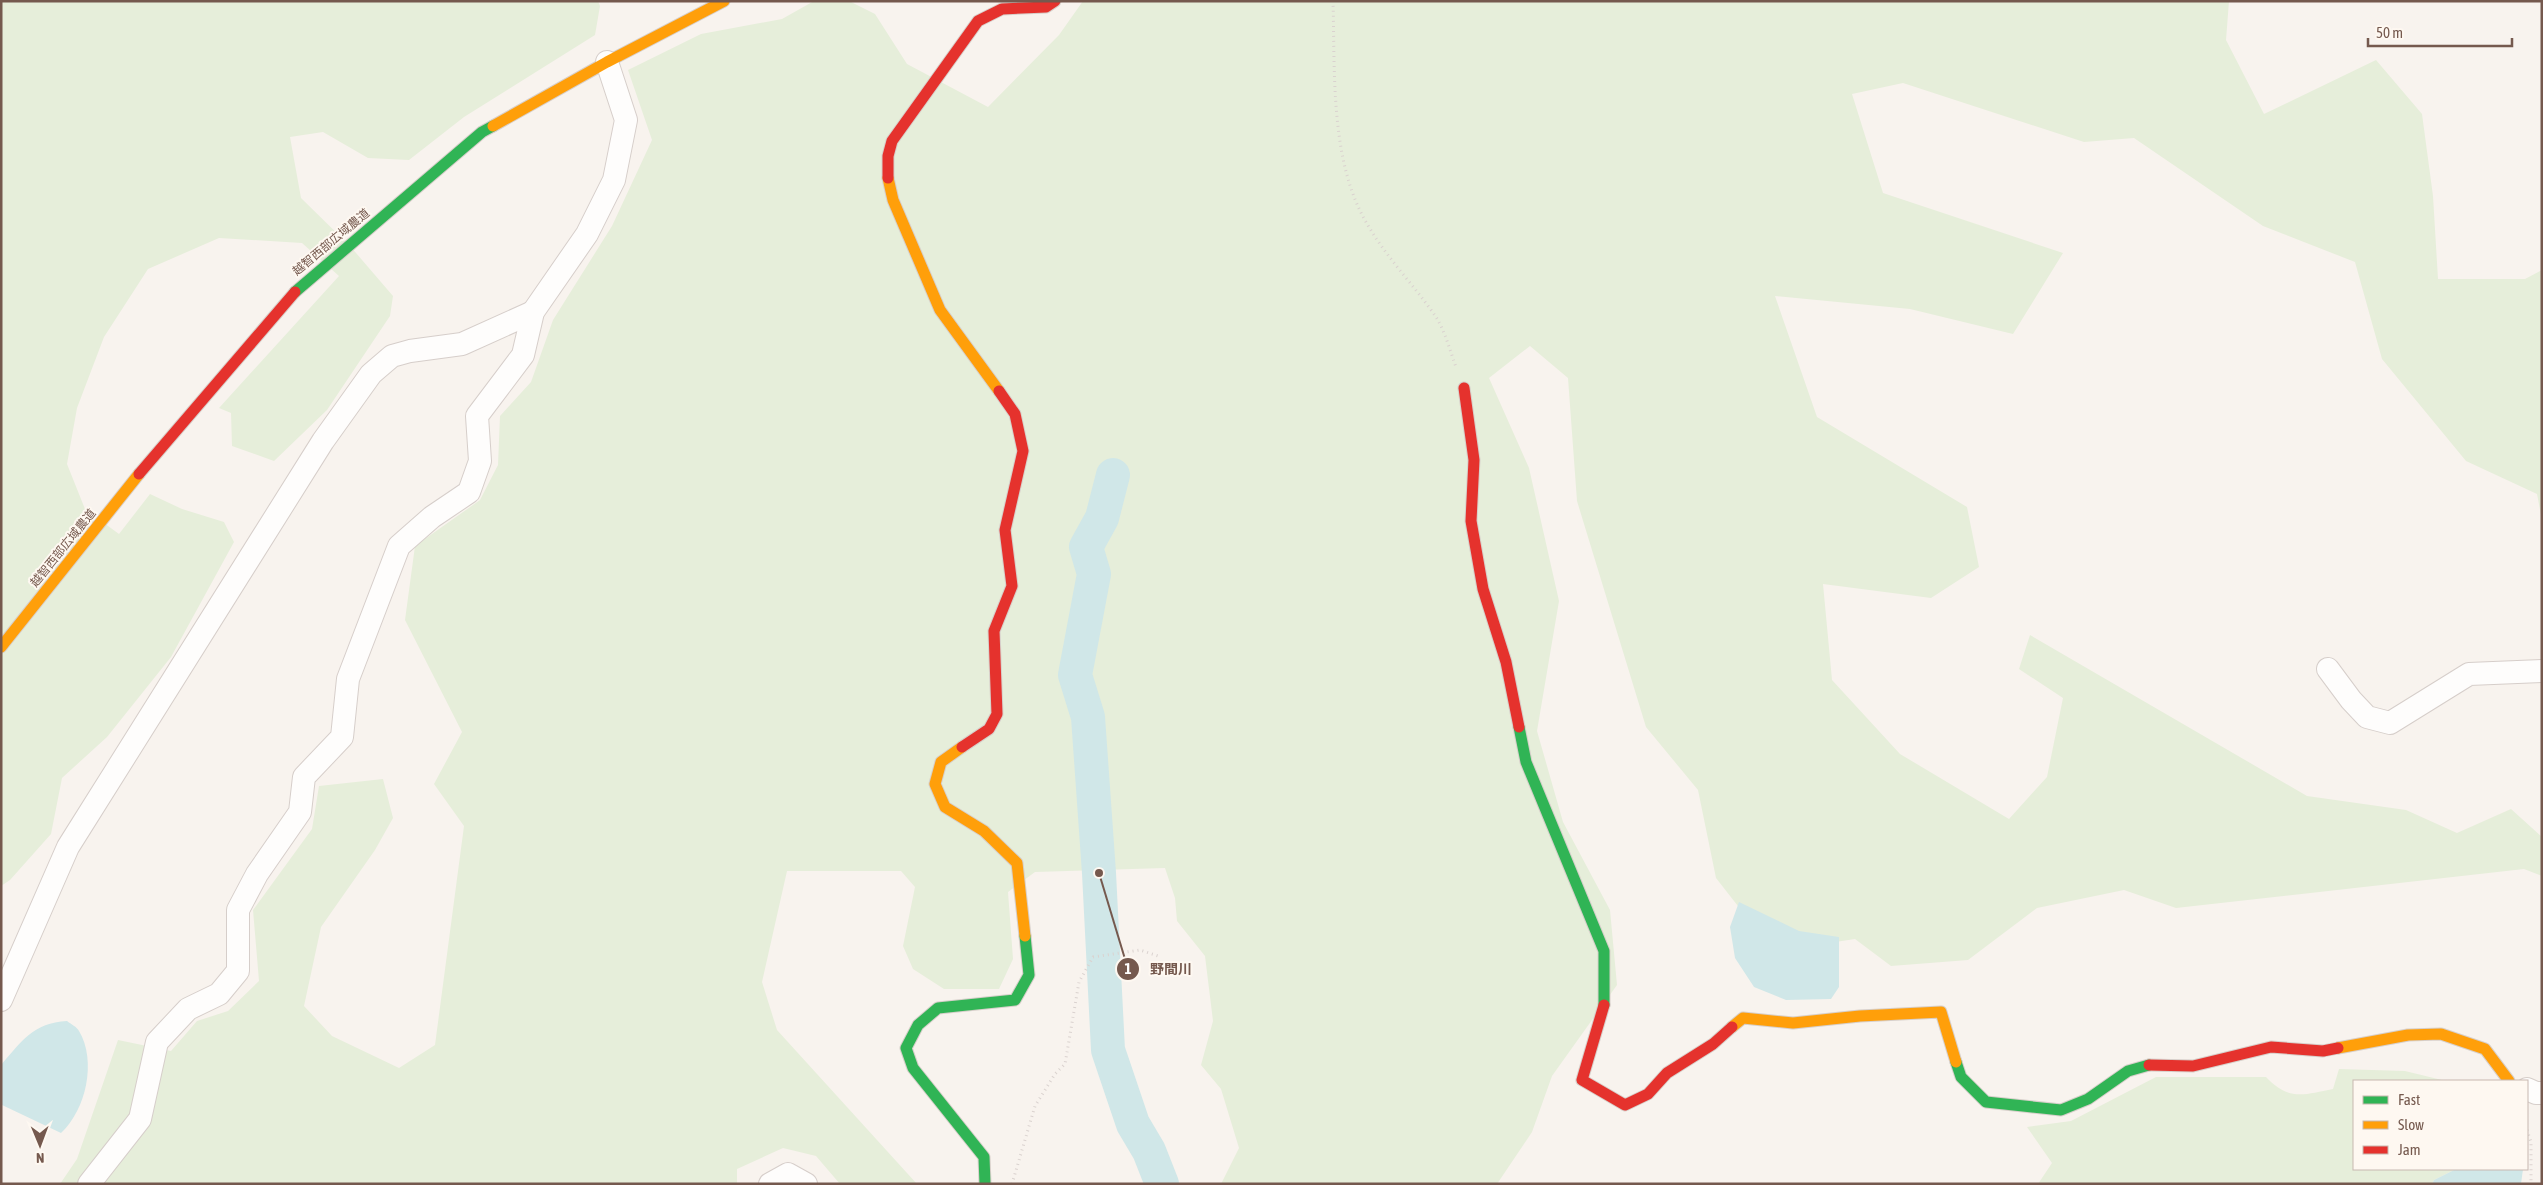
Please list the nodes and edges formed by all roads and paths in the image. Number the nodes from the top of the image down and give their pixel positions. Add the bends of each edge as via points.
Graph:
1 (724, 1) edge
2 (1055, 1) edge
3 (1334, 1) edge
4 (607, 62) junction
5 (533, 312) junction
6 (1464, 388) joint
7 (1, 647) edge
8 (2328, 669) dead end
9 (2542, 671) edge
10 (1158, 956) dead end
11 (1, 1000) edge
12 (2508, 1080) edge
13 (2528, 1089) edge
14 (2542, 1093) edge
15 (2528, 1133) edge
16 (89, 1184) edge
17 (770, 1184) edge
18 (806, 1184) edge
19 (985, 1184) edge
20 (1012, 1184) edge
21 (2531, 1184) edge

1 - 4 street, 越智西部広域農道
2 - 19 street via 1046,7 1002,9 978,21 892,141 888,156 887,176 893,200 940,310 1015,414 1023,451 1005,530 1012,586 994,631 997,714 989,729 941,762 935,784 945,807 984,831 1017,863 1029,975 1016,1000 938,1008 918,1025 906,1048 913,1068 984,1157
3 - 6 path via 1335,69 1342,154 1353,194 1366,222 1437,319
4 - 5 street via 626,120 614,180 587,234
4 - 7 street, 越智西部広域農道 via 482,132 302,284 141,472
5 - 11 street via 462,344 392,356 371,374 323,441 68,847
5 - 16 street via 523,355 477,416 480,461 469,492 432,517 399,546 348,679 342,737 304,777 300,812 257,874 238,910 238,971 219,994 188,1009 157,1042 140,1119
6 - 12 street via 1474,460 1471,521 1483,589 1506,662 1526,762 1604,951 1605,1000 1582,1080 1625,1105 1648,1094 1667,1073 1713,1044 1743,1018 1793,1023 1941,1012 1961,1078 1986,1102 2019,1107 2061,1110 2088,1099 2128,1071 2146,1065 2193,1066 2271,1047 2323,1052 2408,1035 2442,1034 2485,1049
8 - 9 street via 2368,717 2390,723 2469,674
10 - 20 path via 1140,950 1093,957 1079,982 1065,1064 1054,1074 1035,1106
13 - 14 street
15 - 21 path
17 - 18 street via 788,1174

